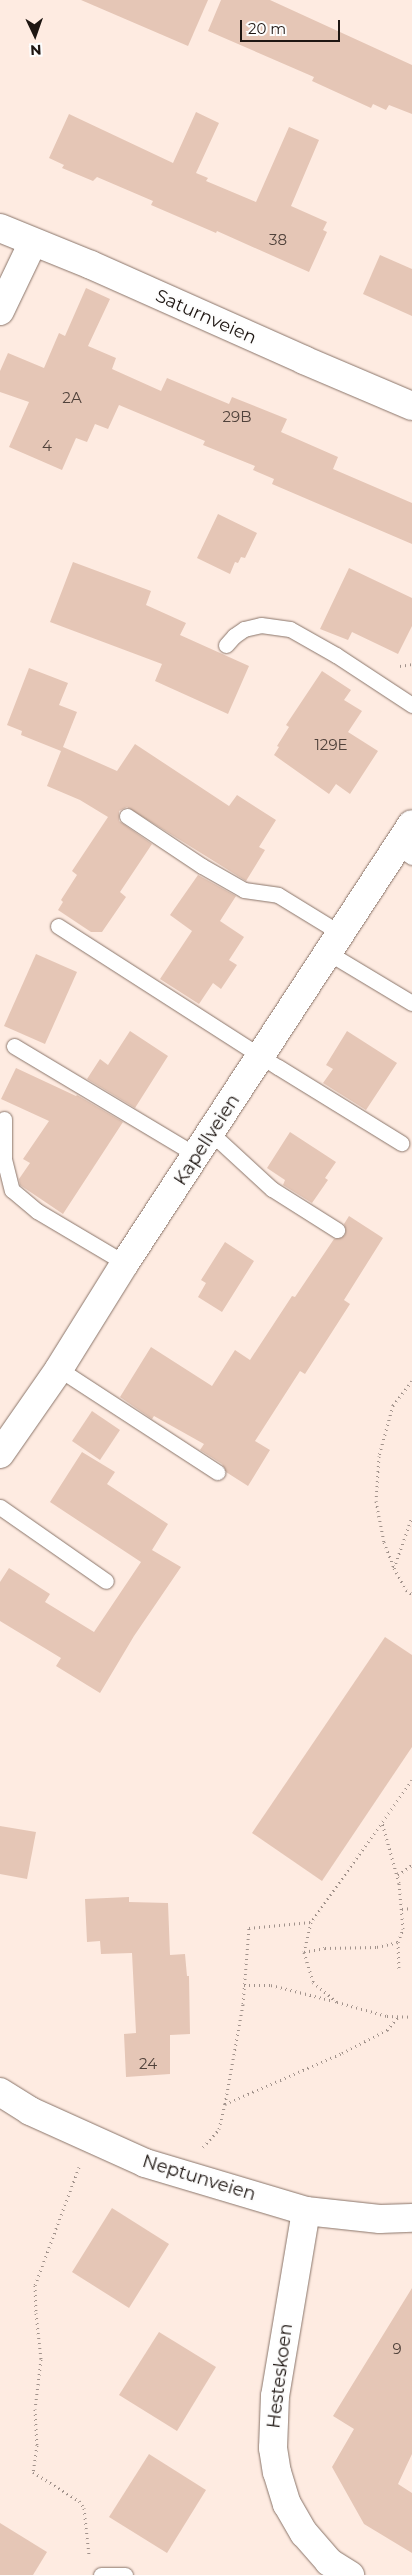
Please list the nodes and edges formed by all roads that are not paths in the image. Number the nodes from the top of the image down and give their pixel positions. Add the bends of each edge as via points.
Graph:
1 (5, 224) edge
2 (33, 242) junction
3 (0, 311) edge
4 (412, 406) edge
5 (226, 645) dead end
6 (412, 705) edge
7 (127, 816) dead end
8 (412, 824) edge
9 (405, 852) edge
10 (58, 926) dead end
11 (334, 942) junction
12 (412, 1003) edge
13 (14, 1046) dead end
14 (262, 1056) junction
15 (4, 1119) dead end
16 (211, 1133) junction
17 (401, 1143) dead end
18 (196, 1155) junction
19 (336, 1230) dead end
20 (125, 1263) junction
21 (59, 1369) junction
22 (0, 1454) edge
23 (217, 1472) dead end
24 (0, 1506) edge
25 (106, 1581) dead end
26 (0, 2092) edge
27 (306, 2211) junction
28 (412, 2218) edge
29 (333, 2571) edge
30 (101, 2575) edge
31 (125, 2575) edge

1 - 2 street, Saturnveien
2 - 3 street
2 - 4 street, Saturnveien
5 - 6 lane via 244,629 261,625 290,629
7 - 11 lane via 244,890 278,895
8 - 9 street, Kapellveien
9 - 11 street, Kapellveien
10 - 14 lane
11 - 12 lane
11 - 14 street, Kapellveien
13 - 18 lane
14 - 16 street, Kapellveien
14 - 17 lane
15 - 20 lane via 4,1159 12,1190 36,1211
16 - 18 street, Kapellveien
16 - 19 lane via 272,1189
18 - 20 street, Kapellveien
20 - 21 street, Kapellveien
21 - 22 street, Kapellveien
21 - 23 lane
24 - 25 lane
26 - 27 street, Neptunveien via 30,2111 145,2163
27 - 28 street, Neptunveien via 380,2219
27 - 29 street, Hesteskoen via 275,2396 273,2448 287,2504
30 - 31 lane

